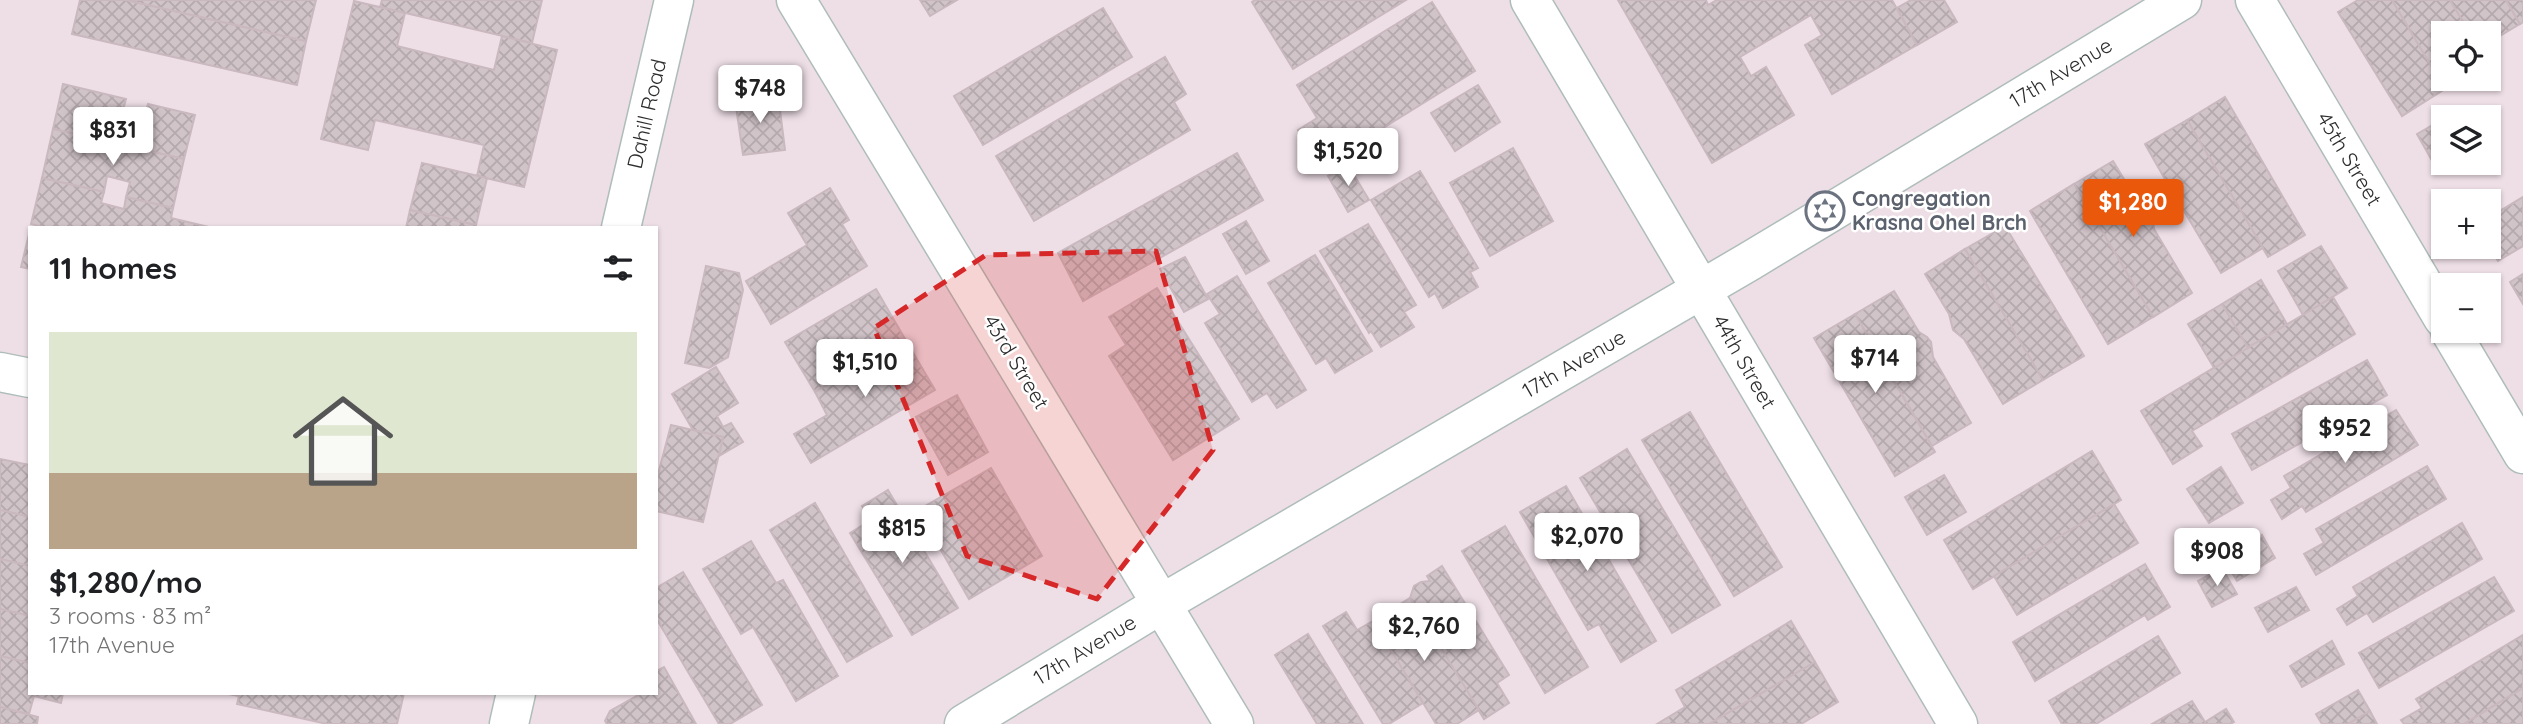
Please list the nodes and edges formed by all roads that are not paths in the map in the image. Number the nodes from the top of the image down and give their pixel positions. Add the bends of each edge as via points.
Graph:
1 (674, 0) edge
2 (796, 0) edge
3 (1530, 0) edge
4 (2182, 0) edge
5 (2255, 0) edge
6 (621, 226) edge
7 (1702, 289) junction
8 (2431, 298) edge
9 (2457, 343) edge
10 (0, 372) edge
11 (28, 378) edge
12 (2523, 454) edge
13 (1163, 603) junction
14 (516, 695) edge
15 (509, 724) edge
16 (964, 724) edge
17 (1234, 724) edge
18 (1958, 724) edge

1 - 6 street, Dahill Road
2 - 13 street, 43rd Street
3 - 7 street, 44th Street
4 - 7 street, 17th Avenue
5 - 8 street, 45th Street
7 - 13 street, 17th Avenue
7 - 18 street, 44th Street
9 - 12 street
10 - 11 street
13 - 16 street, 17th Avenue
13 - 17 street, 43rd Street
14 - 15 street

